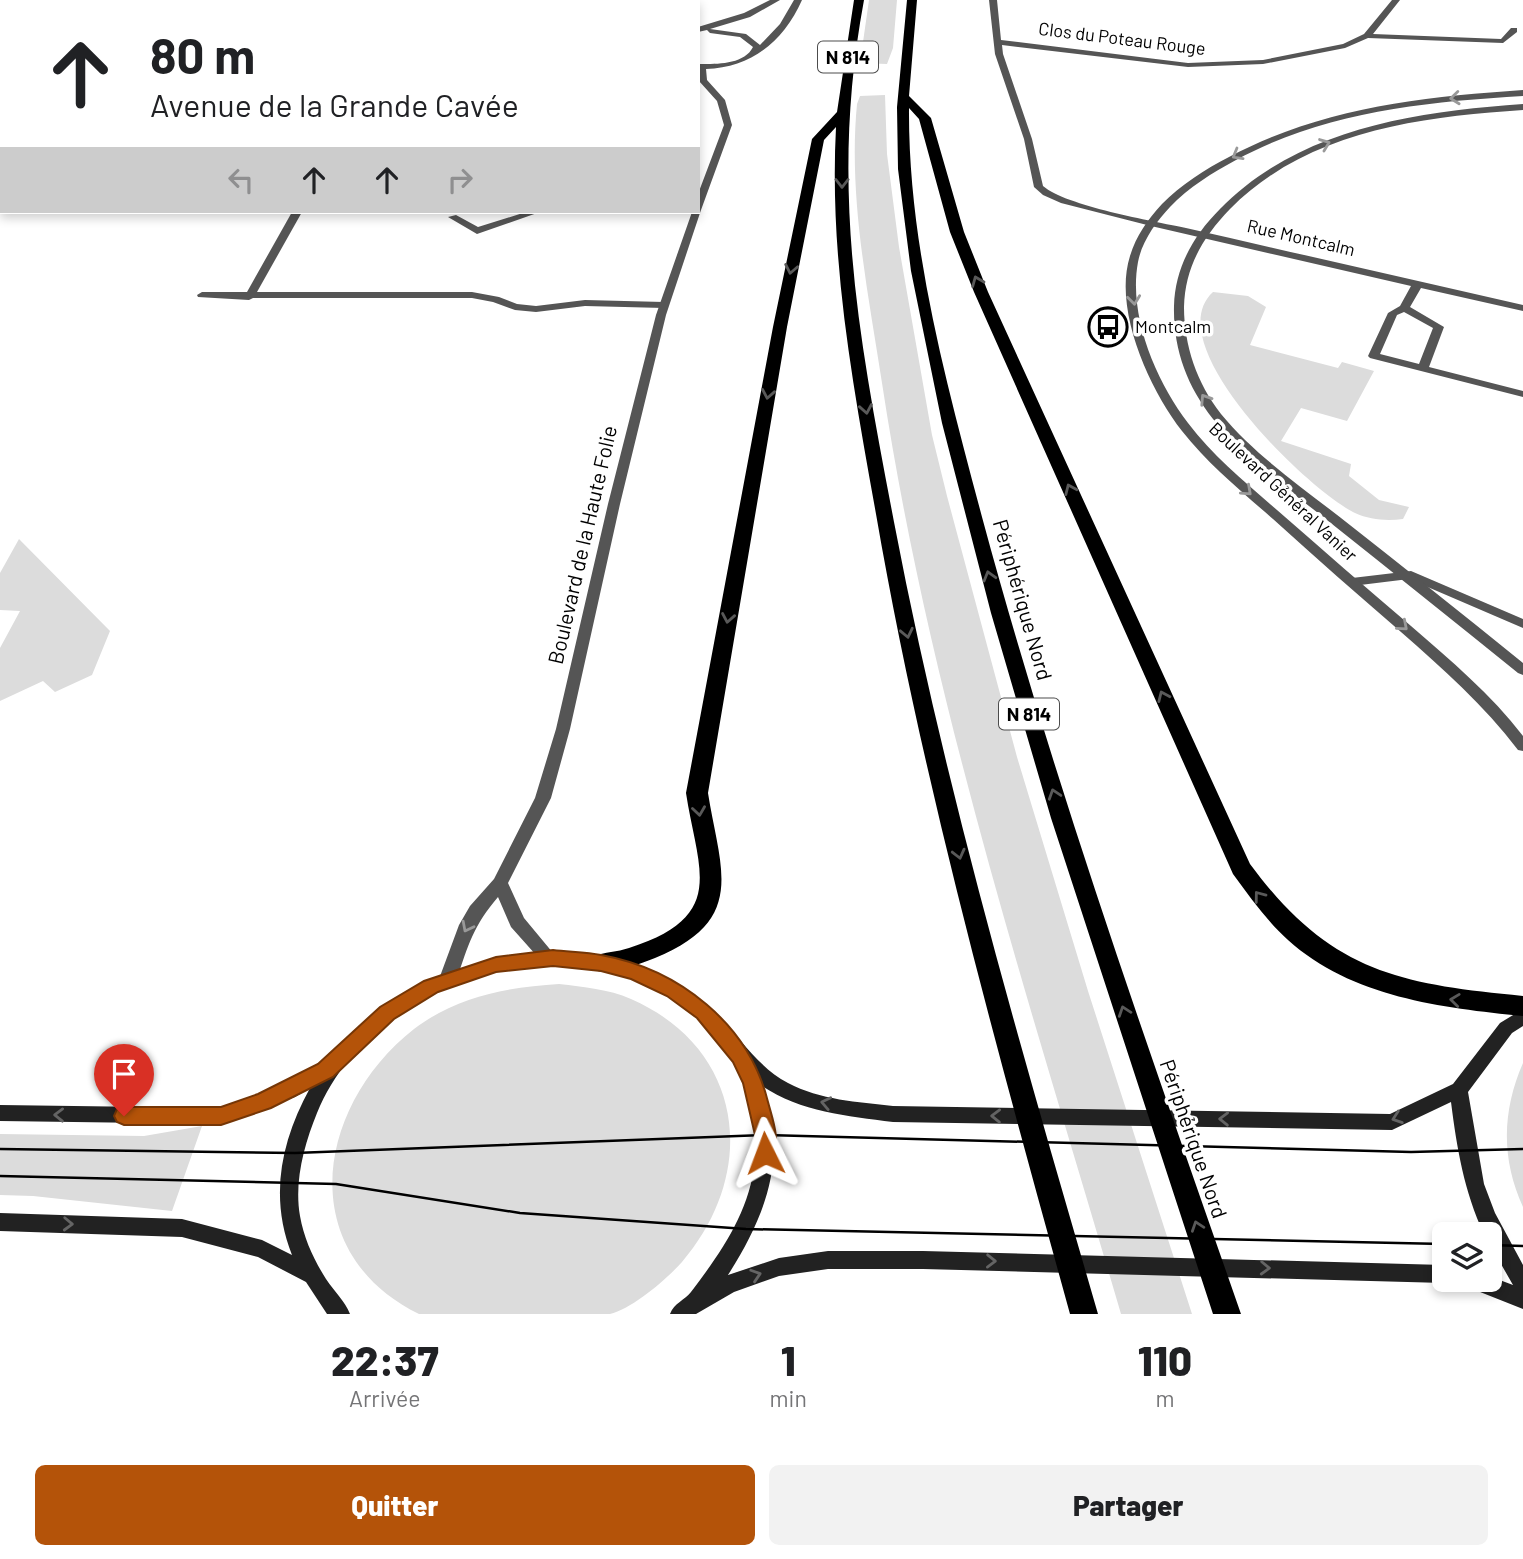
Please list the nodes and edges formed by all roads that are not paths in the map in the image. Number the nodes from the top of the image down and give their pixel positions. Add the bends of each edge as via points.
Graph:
1 (776, 0) edge
2 (798, 0) edge
3 (859, 0) edge
4 (912, 0) edge
5 (993, 0) edge
6 (1396, 0) edge
7 (700, 30) edge
8 (1514, 30) dead end
9 (700, 31) edge
10 (1367, 36) junction
11 (996, 42) junction
12 (753, 55) junction
13 (700, 66) edge
14 (1523, 93) edge
15 (904, 97) junction
16 (1523, 107) edge
17 (841, 115) junction
18 (700, 204) edge
19 (296, 214) edge
20 (529, 214) edge
21 (697, 214) edge
22 (453, 217) dead end
23 (1152, 223) junction
24 (1203, 233) junction
25 (1418, 283) junction
26 (202, 295) dead end
27 (249, 297) junction
28 (664, 306) junction
29 (1404, 308) junction
30 (1523, 308) edge
31 (1423, 368) junction
32 (1523, 394) edge
33 (1403, 573) junction
34 (1352, 582) junction
35 (1523, 624) edge
36 (1523, 670) edge
37 (1523, 746) edge
38 (500, 883) junction
39 (550, 959) junction
40 (601, 963) junction
41 (448, 979) junction
42 (1523, 1006) edge
43 (1523, 1016) edge
44 (741, 1056) junction
45 (335, 1064) junction
46 (1459, 1090) junction
47 (0, 1113) edge
48 (0, 1222) edge
49 (310, 1274) junction
50 (1432, 1274) edge
51 (1523, 1284) edge
52 (1502, 1291) edge
53 (1523, 1299) edge
54 (687, 1309) edge
55 (340, 1314) edge
56 (1084, 1314) edge
57 (1227, 1314) edge

1 - 7 street
2 - 12 street
3 - 17 highway, N 814
4 - 15 highway, Périphérique Nord / N 814
5 - 11 street, Rue Montcalm
6 - 10 street
8 - 10 street, Clos du Poteau Rouge via 1503,41
9 - 12 street via 746,37 756,44
10 - 11 street, Clos du Poteau Rouge via 1345,46 1296,56 1214,66
11 - 23 street, Rue Montcalm via 1040,187 1064,201
12 - 13 street via 734,64
13 - 18 street, Boulevard de la Haute Folie via 703,81 721,100 728,125
14 -> 23 street, Boulevard Général Vanier via 1391,106 1300,127 1209,172 1180,191
42 -> 15 highway via 1451,1000 1369,976 1310,945 1259,897 1235,856 981,292 957,232 925,118
57 -> 15 highway, Périphérique Nord / N 814 via 1073,853 978,537 946,407 909,215
24 -> 16 street, Boulevard Général Vanier via 1255,180 1318,146 1420,119
17 -> 40 highway via 818,139 697,793 712,862 712,894 694,920 665,943 621,962
17 -> 56 highway, N 814 via 848,308 890,553 933,751 989,973
19 - 27 street
20 - 22 street via 477,231
21 - 28 street, Boulevard de la Haute Folie
23 - 24 street, Rue Montcalm
23 -> 34 street, Boulevard Général Vanier via 1133,264 1133,306 1169,405 1224,470
24 - 25 street, Rue Montcalm
33 -> 24 street, Boulevard Général Vanier via 1281,477 1206,401 1185,359 1178,322 1182,272
25 - 29 street
25 - 30 street, Rue Montcalm
26 - 27 street
27 - 28 street via 472,295 536,309 585,303
28 - 38 street, Boulevard de la Haute Folie via 563,729 543,798
29 - 31 street via 1439,327
29 - 31 street via 1393,313 1374,356
31 - 32 street
33 - 34 street, Boulevard Général Vanier
33 - 35 street, Boulevard Général Vanier
33 - 36 street, Boulevard Général Vanier
34 -> 37 street, Boulevard Général Vanier via 1472,687
38 - 39 street via 517,922
38 -> 41 street, Boulevard de la Haute Folie via 465,930
39 - 40 main road
39 - 41 main road via 496,965
40 - 44 main road via 636,972 674,990 704,1013
41 - 45 main road via 387,1013
43 - 46 main road via 1506,1028
46 -> 44 main road via 1392,1122 893,1114 805,1099 780,1088
44 - 54 main road via 766,1135 758,1199 727,1263
45 -> 47 main road via 289,1091 221,1116
45 - 49 main road via 300,1130 288,1181 296,1236
46 - 51 main road via 1478,1195
48 -> 49 main road via 183,1228 262,1249
49 - 55 main road
54 -> 50 main road via 729,1284 779,1267 828,1260
52 - 53 main road

